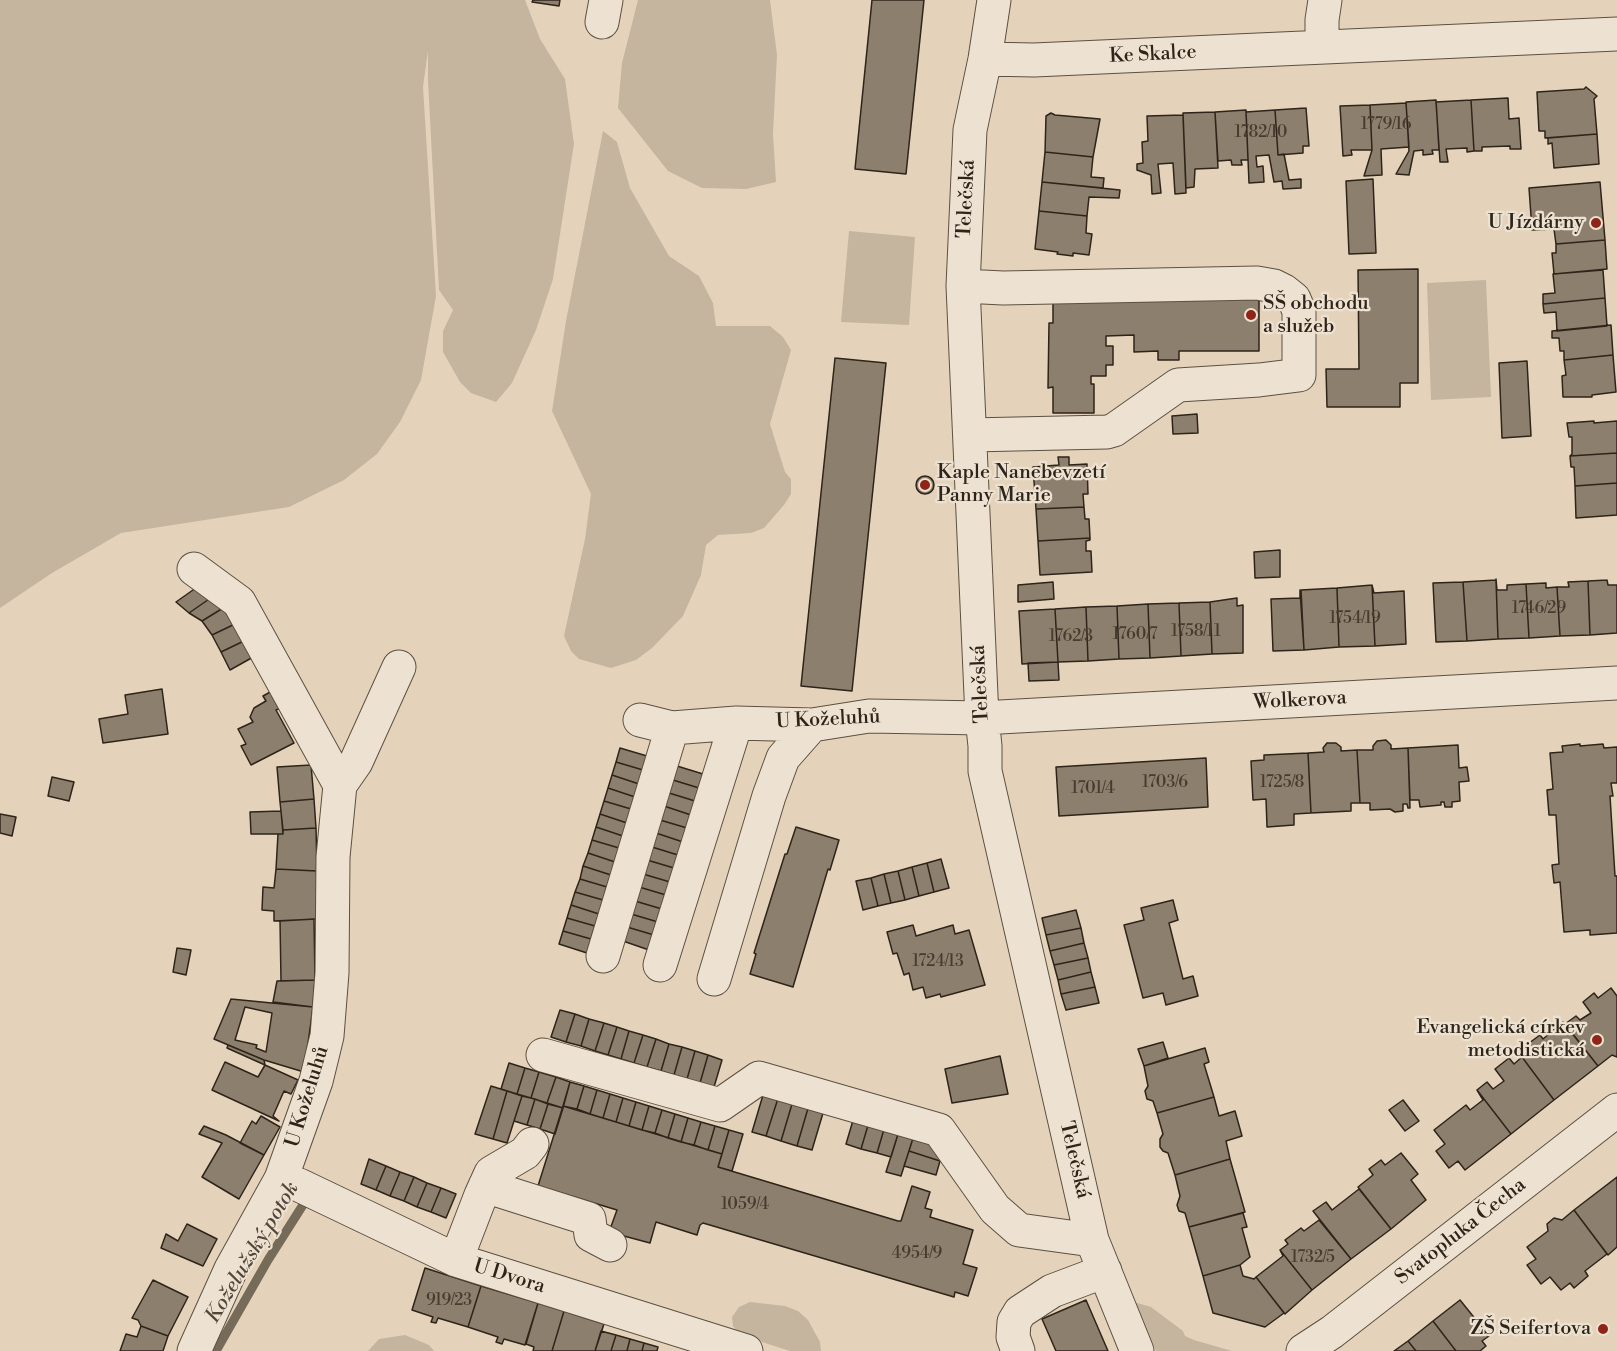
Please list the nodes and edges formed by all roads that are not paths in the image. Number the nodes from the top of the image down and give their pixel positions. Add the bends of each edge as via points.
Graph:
1 (994, 0) edge
2 (1325, 0) edge
3 (1617, 34) edge
4 (1322, 46) junction
5 (985, 59) junction
6 (963, 286) junction
7 (970, 435) junction
8 (194, 569) dead end
9 (399, 667) dead end
10 (1617, 683) edge
11 (982, 718) junction
12 (640, 720) dead end
13 (736, 723) junction
14 (813, 725) junction
15 (672, 728) junction
16 (340, 785) junction
17 (603, 956) dead end
18 (660, 965) dead end
19 (714, 979) dead end
20 (543, 1055) dead end
21 (1617, 1110) edge
22 (532, 1144) dead end
23 (485, 1186) junction
24 (300, 1187) junction
25 (1092, 1240) junction
26 (610, 1245) dead end
27 (456, 1260) junction
28 (1105, 1271) junction
29 (1323, 1341) edge
30 (194, 1351) edge
31 (746, 1351) edge
32 (1018, 1351) edge
33 (1137, 1351) edge
34 (1303, 1351) edge

1 - 5 street, Telečská
2 - 4 street
3 - 4 street, Ke Skalce
4 - 5 street, Ke Skalce
5 - 6 street, Telečská via 970,130
6 - 7 street, Telečská
6 - 7 street via 1257,284 1284,291 1294,299 1299,311 1299,375 1178,385 1107,432
7 - 11 street, Telečská
8 - 16 street via 239,602
9 - 16 street, U Koželuhů via 356,762
10 - 11 street, Wolkerova
11 - 14 street, U Koželuhů via 869,716
11 - 25 street, Telečská via 985,771
12 - 15 street, U Koželuhů
13 - 14 street, U Koželuhů
13 - 15 street, U Koželuhů
13 - 18 street
14 - 19 street via 783,758
15 - 17 street
16 - 24 street, U Koželuhů via 333,857 327,1036
20 - 25 street via 720,1105 759,1078 939,1130 995,1209 1019,1230
21 - 29 street, Svatopluka Čecha
22 - 23 street via 525,1153 491,1173
23 - 26 street via 589,1219 591,1236
23 - 27 street
24 - 27 street, U Dvora
24 - 30 street, U Koželuhů via 231,1269
25 - 28 street, Telečská
27 - 31 street, U Dvora
28 - 32 street via 1052,1291 1020,1312 1014,1322 1013,1337
28 - 33 street, Telečská
29 - 34 street, Svatopluka Čecha

